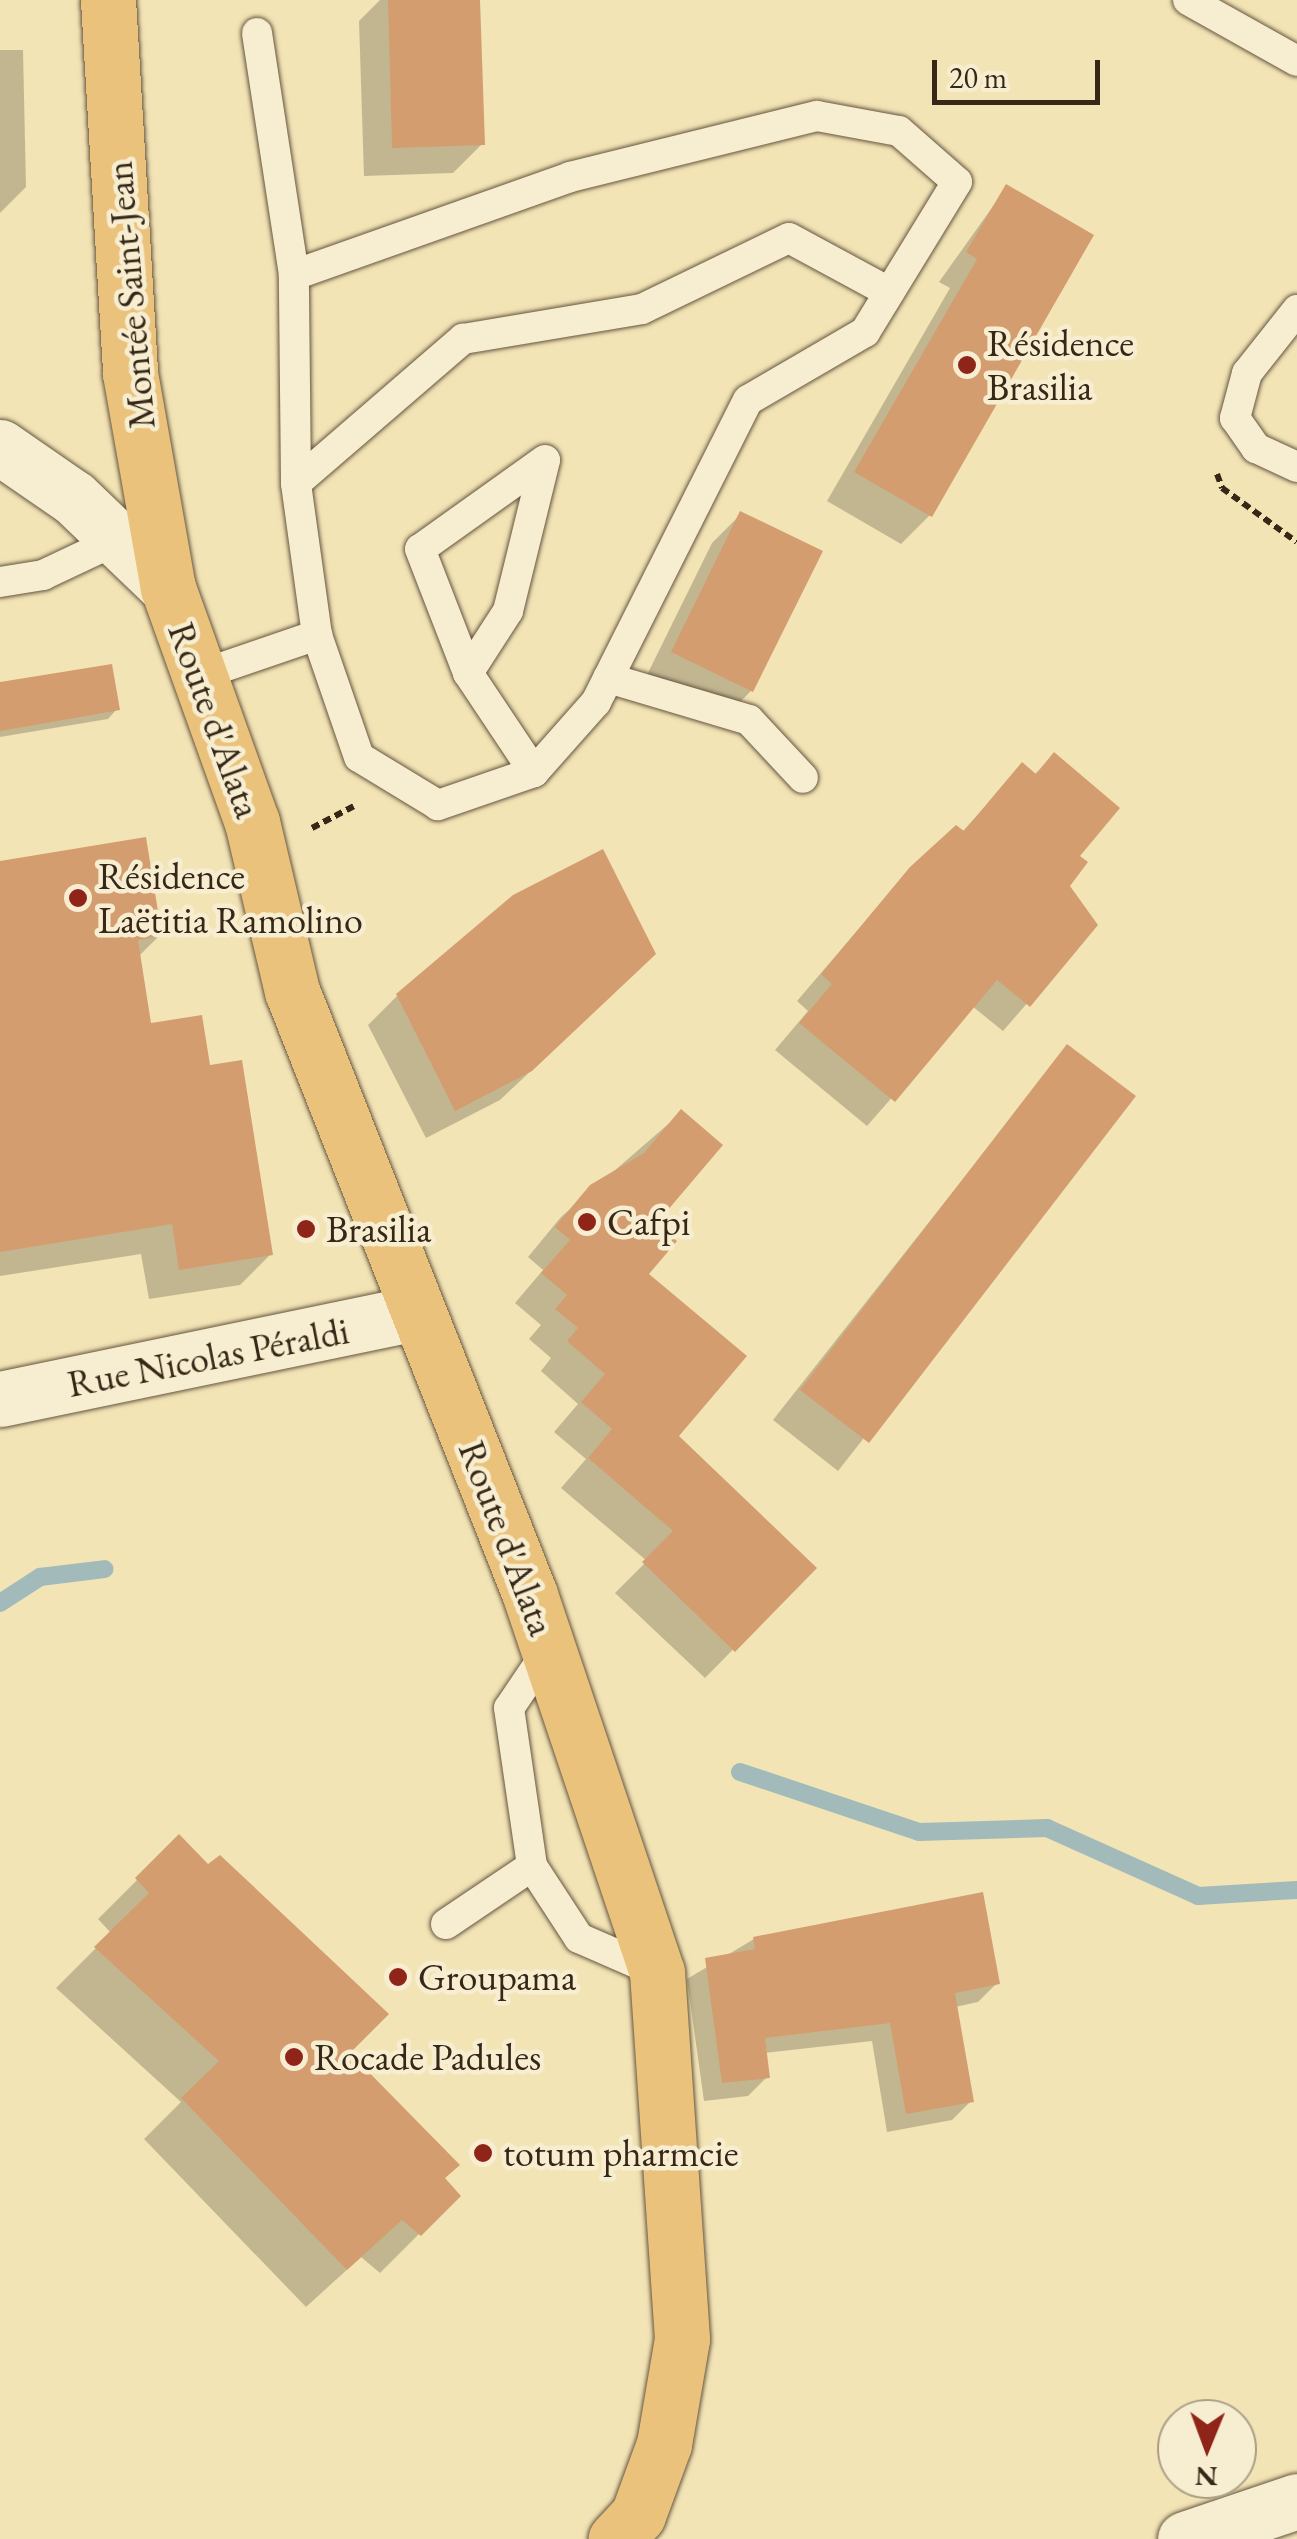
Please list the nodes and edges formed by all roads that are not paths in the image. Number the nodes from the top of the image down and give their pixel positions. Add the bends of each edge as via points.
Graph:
1 (108, 0) edge
2 (1188, 0) edge
3 (257, 33) dead end
4 (1297, 61) edge
5 (294, 274) junction
6 (889, 292) junction
7 (1297, 310) edge
8 (0, 446) edge
9 (1297, 467) edge
10 (296, 483) junction
11 (118, 540) junction
12 (0, 582) edge
13 (168, 588) junction
14 (318, 636) junction
15 (468, 674) junction
16 (200, 675) junction
17 (608, 678) junction
18 (534, 772) junction
19 (803, 778) dead end
20 (416, 1314) junction
21 (0, 1400) edge
22 (550, 1649) junction
23 (532, 1866) junction
24 (446, 1924) dead end
25 (656, 1972) junction
26 (1297, 2501) edge
27 (632, 2531) edge
28 (1185, 2539) edge

1 - 13 main road, Montée Saint-Jean via 130,373
2 - 4 lane
3 - 5 lane
5 - 6 lane via 570,177 817,116 900,132 957,182
5 - 10 lane
6 - 10 lane via 789,238 642,308 463,339
6 - 17 lane via 864,332 748,400
7 - 9 lane via 1247,373 1235,418 1256,448
8 - 11 street
10 - 14 lane
11 - 12 lane via 43,575
11 - 13 street
13 - 16 main road, Route d'Alata
14 - 16 lane
14 - 18 lane via 359,757 438,805
15 - 15 lane via 420,549 544,460 508,611
15 - 18 lane
16 - 20 main road, Route d'Alata via 252,822 292,991
17 - 18 lane
17 - 19 lane via 749,720
20 - 21 street, Rue Nicolas Péraldi
20 - 22 main road, Route d'Alata
22 - 23 lane via 510,1708
22 - 25 main road, Route d'Alata
23 - 24 lane
23 - 25 lane via 579,1938
25 - 27 main road, Route d'Alata via 682,2339 664,2444
26 - 28 street

